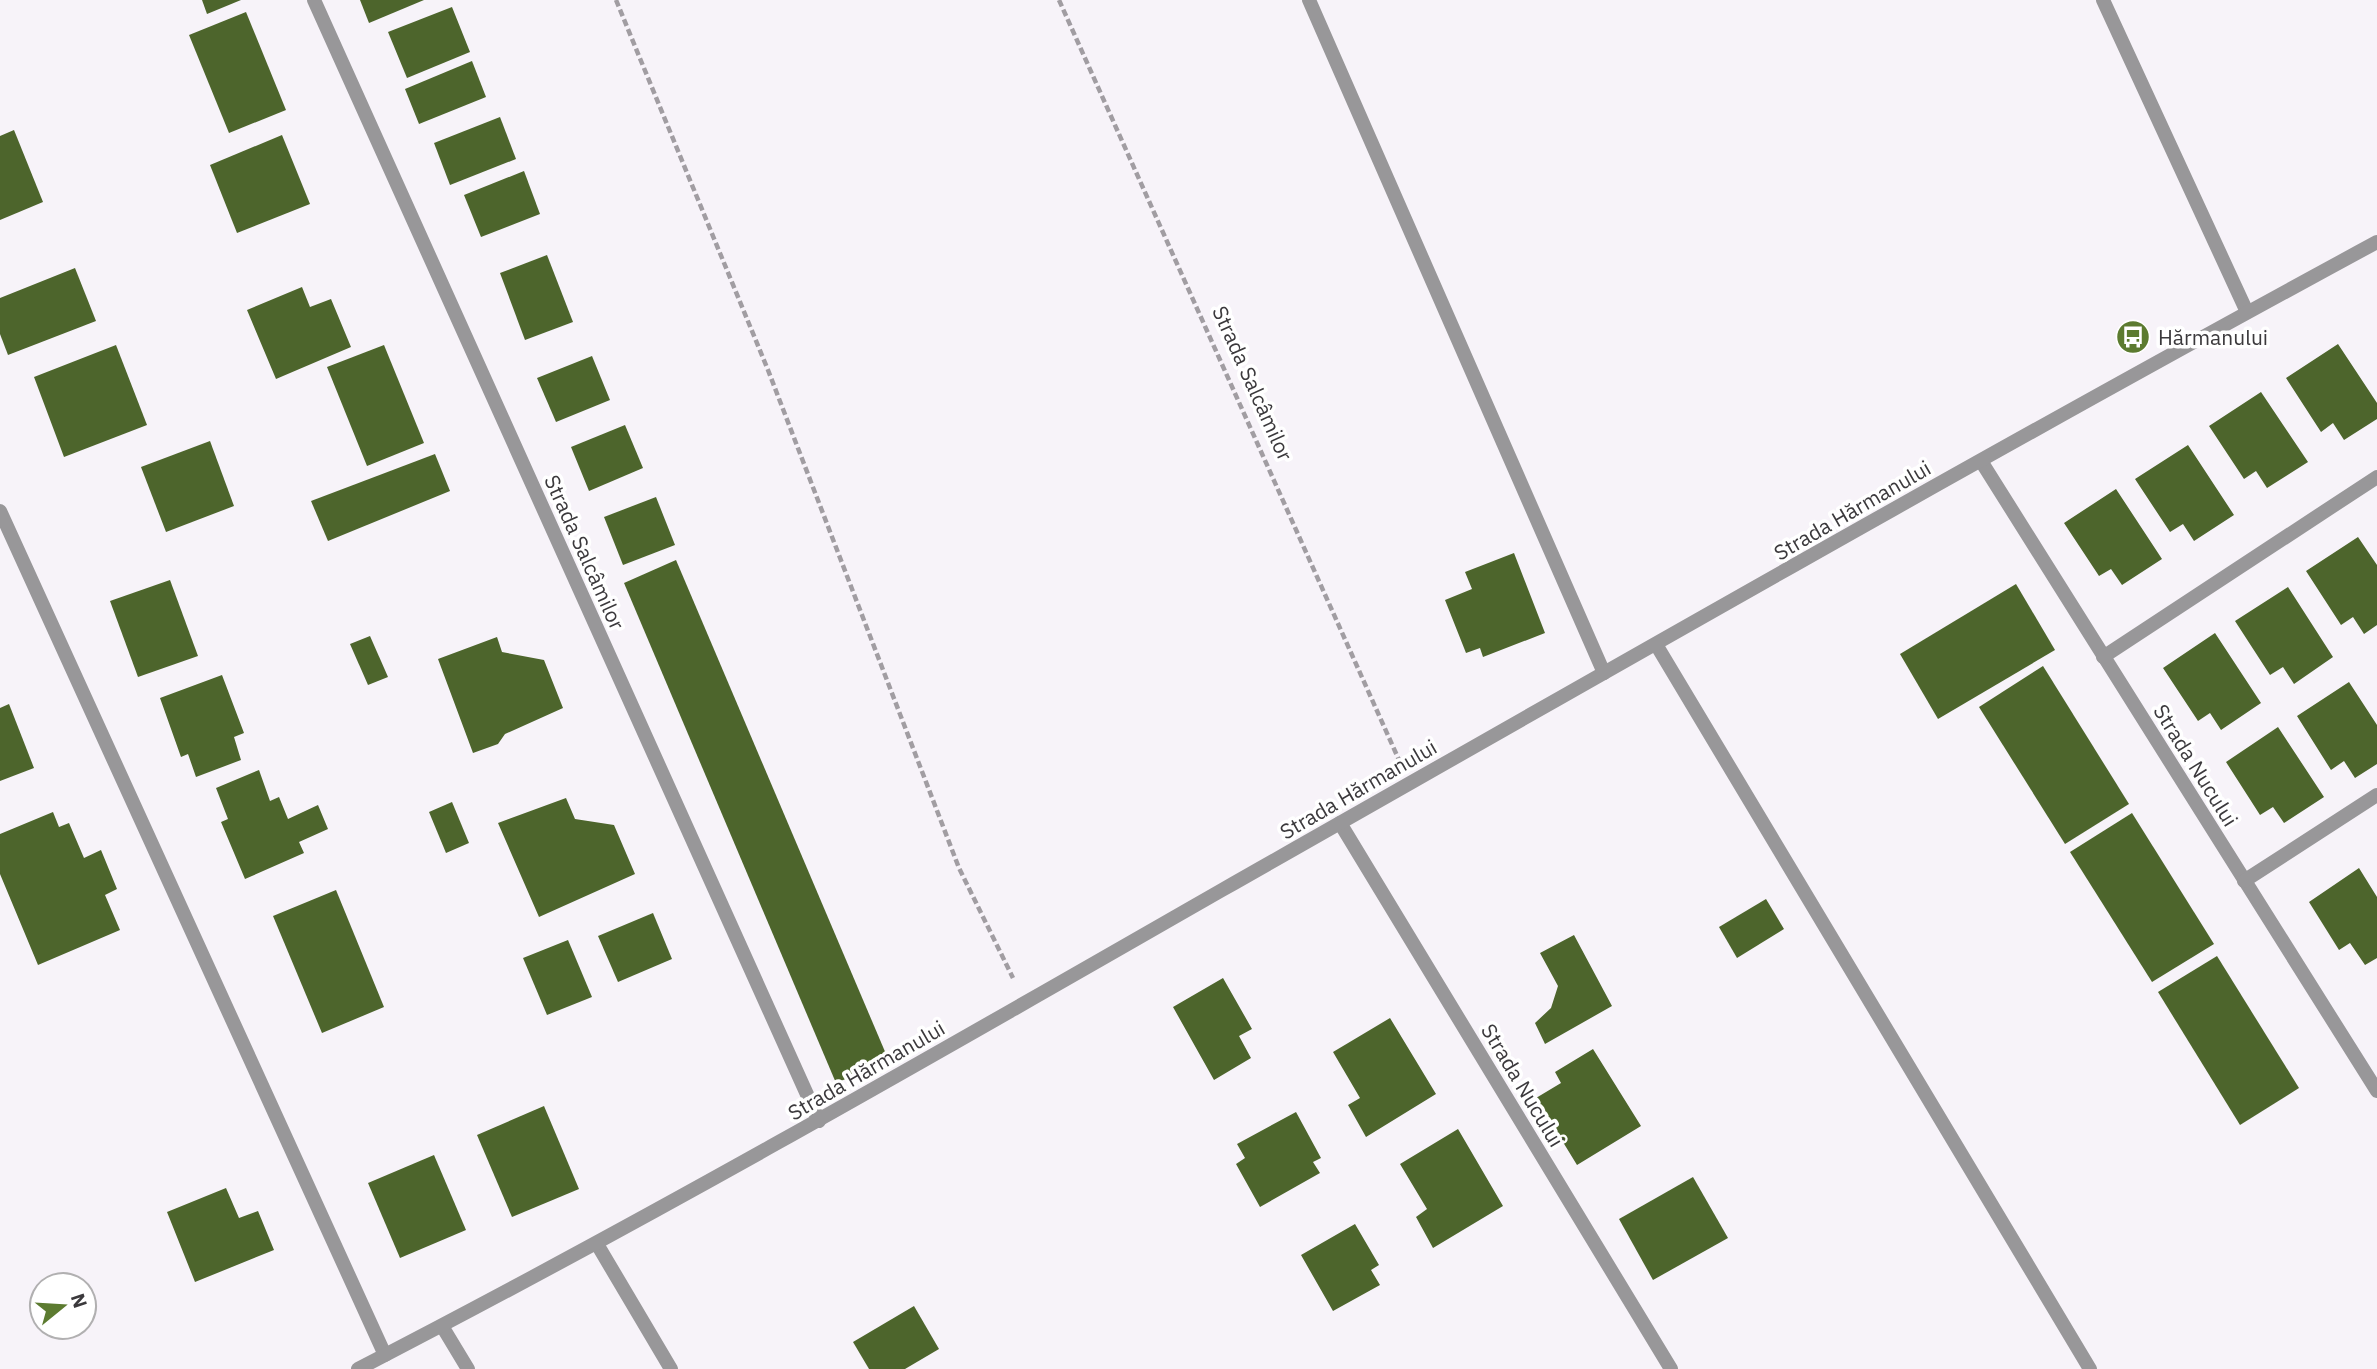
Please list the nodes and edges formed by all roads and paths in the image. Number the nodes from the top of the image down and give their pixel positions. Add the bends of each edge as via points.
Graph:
1 (314, 0) edge
2 (616, 0) edge
3 (1059, 0) edge
4 (1309, 0) edge
5 (2103, 0) edge
6 (2377, 242) edge
7 (2247, 312) junction
8 (1981, 461) junction
9 (2377, 477) edge
10 (0, 510) edge
11 (1657, 646) junction
12 (2102, 657) junction
13 (1604, 673) junction
14 (1409, 784) junction
15 (2377, 795) edge
16 (1340, 824) junction
17 (2244, 881) junction
18 (1025, 1003) junction
19 (2377, 1091) edge
20 (819, 1121) junction
21 (597, 1244) junction
22 (442, 1326) junction
23 (385, 1355) junction
24 (358, 1369) edge
25 (468, 1369) edge
26 (671, 1369) edge
27 (1671, 1369) edge
28 (2090, 1369) edge

1 - 20 street, Strada Salcâmilor
2 - 18 path via 768,370 959,868
3 - 14 path, Strada Salcâmilor
4 - 13 street
5 - 7 street
6 - 7 street, Strada Hărmanului
7 - 8 street, Strada Hărmanului
8 - 11 street, Strada Hărmanului
8 - 12 street, Strada Nucului
9 - 12 street
10 - 23 street
11 - 13 street, Strada Hărmanului
11 - 28 street
12 - 17 street, Strada Nucului
13 - 14 street, Strada Hărmanului
14 - 16 street, Strada Hărmanului
15 - 17 street
16 - 18 street, Strada Hărmanului
16 - 27 street, Strada Nucului
17 - 19 street, Strada Nucului
18 - 20 street, Strada Hărmanului
20 - 21 street, Strada Hărmanului
21 - 22 street, Strada Hărmanului
21 - 26 street
22 - 23 street, Strada Hărmanului
22 - 25 street
23 - 24 street, Strada Hărmanului

